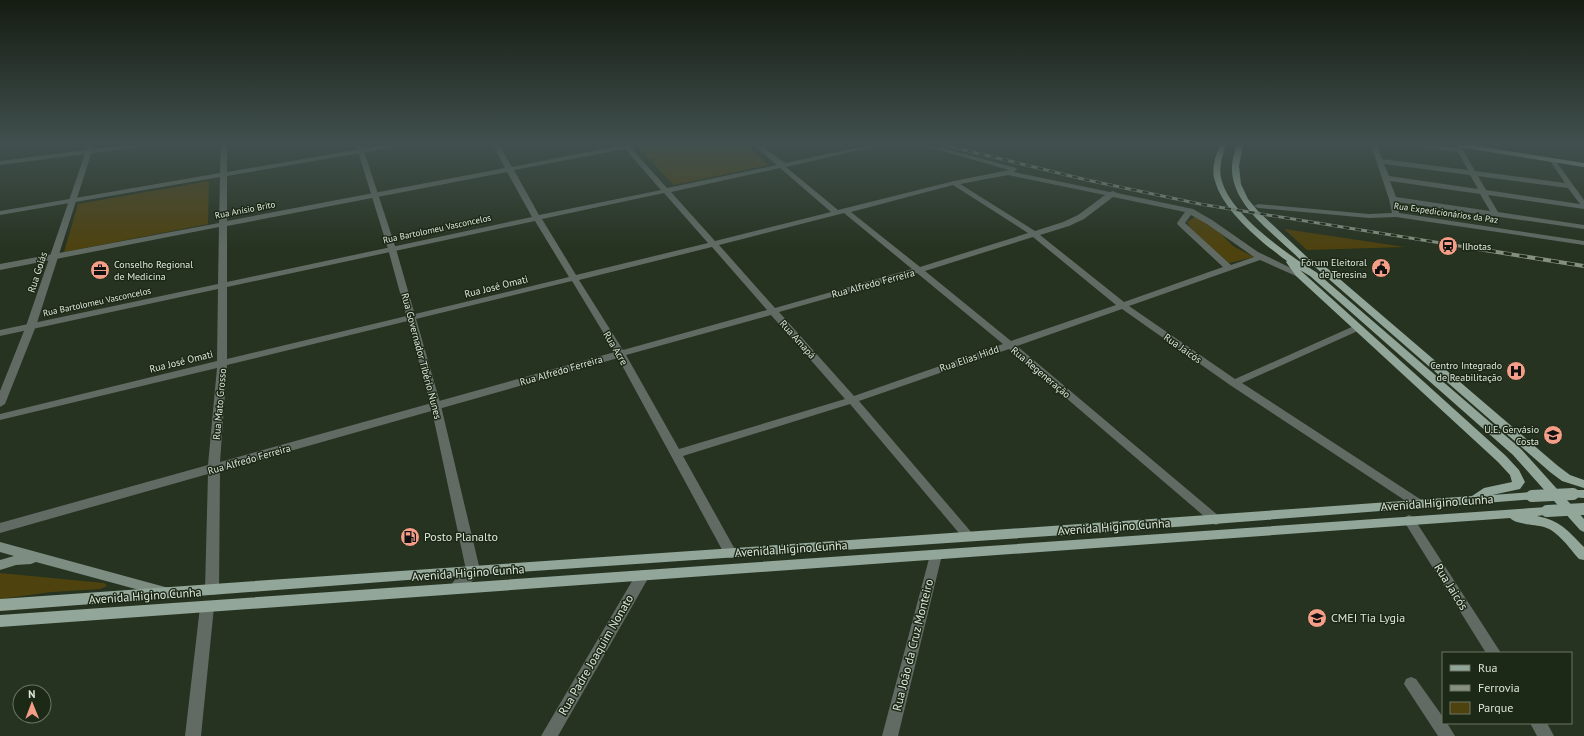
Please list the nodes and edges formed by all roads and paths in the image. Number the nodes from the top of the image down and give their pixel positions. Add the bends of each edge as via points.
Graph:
1 (79, 179) edge
2 (195, 179) edge
3 (225, 179) edge
4 (370, 179) edge
5 (456, 179) edge
6 (515, 179) edge
7 (657, 179) edge
8 (715, 179) edge
9 (797, 179) edge
10 (971, 179) edge
11 (1041, 179) edge
12 (1218, 179) edge
13 (1236, 179) edge
14 (1386, 179) edge
15 (1394, 179) edge
16 (1477, 179) edge
17 (1517, 179) edge
18 (1566, 179) edge
19 (954, 183) junction
20 (1570, 186) junction
21 (666, 190) junction
22 (1113, 193) junction
23 (1483, 193) junction
24 (375, 195) junction
25 (1393, 198) junction
26 (71, 201) junction
27 (1258, 206) dead end
28 (1584, 206) edge
29 (846, 211) junction
30 (1190, 211) junction
31 (0, 213) edge
32 (836, 213) junction
33 (1495, 214) junction
34 (1396, 215) junction
35 (536, 218) junction
36 (224, 224) junction
37 (1584, 227) edge
38 (1034, 234) junction
39 (1584, 243) edge
40 (715, 244) junction
41 (392, 249) junction
42 (53, 257) junction
43 (1261, 257) junction
44 (1290, 260) junction
45 (1305, 260) junction
46 (0, 267) edge
47 (1229, 268) junction
48 (919, 270) junction
49 (1299, 274) junction
50 (1313, 274) junction
51 (573, 278) junction
52 (223, 285) junction
53 (1122, 305) junction
54 (772, 310) junction
55 (411, 318) junction
56 (31, 326) junction
57 (1357, 328) junction
58 (0, 333) edge
59 (1009, 344) junction
60 (620, 353) junction
61 (222, 362) junction
62 (1234, 383) junction
63 (852, 400) junction
64 (0, 404) edge
65 (436, 406) junction
66 (0, 417) edge
67 (675, 454) junction
68 (214, 468) junction
69 (1584, 484) edge
70 (1579, 494) edge
71 (1473, 500) junction
72 (1419, 504) junction
73 (1584, 509) edge
74 (1502, 514) junction
75 (1216, 520) junction
76 (1409, 520) junction
77 (1584, 527) edge
78 (0, 528) edge
79 (968, 536) junction
80 (0, 548) edge
81 (732, 553) junction
82 (936, 555) junction
83 (1584, 555) edge
84 (43, 559) junction
85 (0, 564) edge
86 (473, 570) junction
87 (643, 574) junction
88 (456, 588) junction
89 (212, 590) junction
90 (167, 592) junction
91 (0, 605) edge
92 (207, 607) junction
93 (0, 621) edge
94 (1493, 652) edge
95 (1411, 684) dead end
96 (1539, 724) edge
97 (193, 736) edge
98 (549, 736) edge
99 (890, 736) edge
100 (1447, 736) edge
101 (1546, 736) edge

1 - 26 street, Rua Goiás
2 - 26 street
3 - 36 street, Rua Mato Grosso
4 - 24 street, Rua Governador Tibério Nunes
5 - 24 street, Rua Anísio Brito
6 - 35 street, Rua Acre
7 - 21 street, Rua Amapá
8 - 21 street, Rua Bartolomeu Vasconcelos
9 - 32 street
10 - 19 street, Rua José Omati
11 - 22 street, Rua José Omati
12 - 44 main road via 1224,195 1244,218
13 - 45 main road via 1248,205
14 - 25 street
15 - 23 street
16 - 23 street
17 - 20 street
18 - 20 street
19 - 29 street, Rua José Omati
19 - 38 street, Rua Jaicós
20 - 28 street
21 - 35 street, Rua Bartolomeu Vasconcelos
21 - 40 street, Rua Amapá
22 - 30 street, Rua José Omati
22 - 38 street, Rua Alfredo Ferreira via 1081,217
23 - 28 street
23 - 33 street
24 - 36 street, Rua Anísio Brito
24 - 41 street, Rua Governador Tibério Nunes
25 - 33 street
25 - 34 street
26 - 31 street
26 - 42 street, Rua Goiás
27 - 34 street, Rua Expedicionários da Paz via 1369,216
29 - 32 street, Rua José Omati
29 - 48 street, Rua Regeneração
30 - 43 street, Rua José Omati via 1219,227
30 - 47 street via 1181,223
32 - 40 street, Rua José Omati via 783,230
33 - 37 street
34 - 39 street, Rua Expedicionários da Paz
35 - 41 street, Rua Bartolomeu Vasconcelos
35 - 51 street, Rua Acre
36 - 42 street, Rua Anísio Brito
36 - 52 street, Rua Mato Grosso
38 - 48 street, Rua Alfredo Ferreira
38 - 53 street, Rua Jaicós
40 - 51 street, Rua José Omati
40 - 54 street, Rua Amapá
41 - 52 street, Rua Bartolomeu Vasconcelos
41 - 55 street, Rua Governador Tibério Nunes
42 - 46 street, Rua Anísio Brito
42 - 56 street, Rua Goiás
43 - 47 street, Rua Elias Hidd
43 - 49 street
44 - 49 main road
44 - 50 main road
45 - 50 main road
45 - 69 main road via 1318,265 1550,466 1566,478
47 - 53 street, Rua Elias Hidd
48 - 54 street, Rua Alfredo Ferreira
48 - 59 street, Rua Regeneração
49 - 57 main road
50 - 77 main road via 1516,452
51 - 55 street, Rua José Omati
51 - 60 street, Rua Acre
52 - 56 street, Rua Bartolomeu Vasconcelos
52 - 61 street, Rua Mato Grosso
53 - 59 street, Rua Elias Hidd
53 - 62 street, Rua Jaicós
54 - 60 street, Rua Alfredo Ferreira
54 - 63 street, Rua Amapá
55 - 61 street, Rua José Omati
55 - 65 street, Rua Governador Tibério Nunes
56 - 58 street, Rua Bartolomeu Vasconcelos
56 - 64 street, Rua Goiás
57 - 62 street
57 - 71 main road via 1502,459 1517,476 1519,482 1516,486 1488,492
59 - 63 street, Rua Elias Hidd
59 - 75 street, Rua Regeneração
60 - 65 street, Rua Alfredo Ferreira
60 - 67 street, Rua Acre
61 - 66 street, Rua José Omati
61 - 68 street, Rua Mato Grosso
62 - 72 street, Rua Jaicós
63 - 67 street, Rua Elias Hidd
63 - 79 street, Rua Amapá
65 - 68 street, Rua Alfredo Ferreira
65 - 86 street, Rua Governador Tibério Nunes
67 - 81 street, Rua Acre
68 - 78 street, Rua Alfredo Ferreira
68 - 89 street, Rua Mato Grosso
70 - 71 main road, Avenida Higino Cunha, bridge
71 - 72 main road, Avenida Higino Cunha
72 - 75 main road, Avenida Higino Cunha
73 - 74 main road, Avenida Higino Cunha, bridge
74 - 76 main road, Avenida Higino Cunha
74 - 83 main road via 1548,523 1556,527
75 - 79 main road, Avenida Higino Cunha
76 - 82 main road, Avenida Higino Cunha
76 - 94 street, Rua Jaicós
79 - 81 main road, Avenida Higino Cunha
80 - 84 main road
81 - 86 main road, Avenida Higino Cunha
82 - 87 main road, Avenida Higino Cunha
82 - 99 street, Rua João da Cruz Monteiro
84 - 85 main road via 16,560
84 - 90 main road
86 - 88 street
86 - 89 main road, Avenida Higino Cunha
87 - 88 main road, Avenida Higino Cunha
87 - 98 street, Rua Padre Joaquim Nonato
88 - 92 main road, Avenida Higino Cunha
89 - 90 main road, Avenida Higino Cunha
90 - 91 main road, Avenida Higino Cunha
92 - 93 main road, Avenida Higino Cunha
92 - 97 street
95 - 100 street
96 - 101 street

